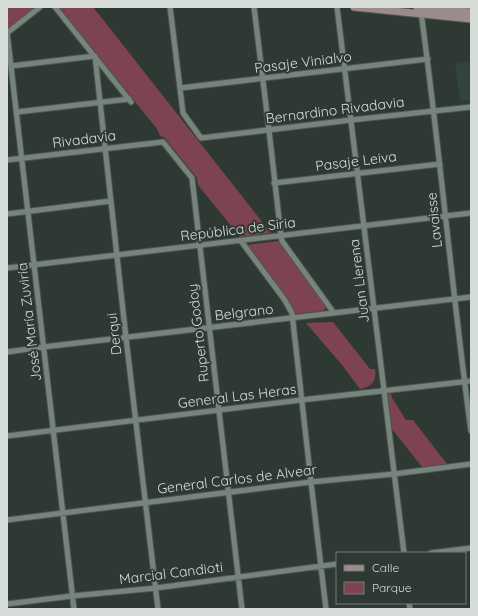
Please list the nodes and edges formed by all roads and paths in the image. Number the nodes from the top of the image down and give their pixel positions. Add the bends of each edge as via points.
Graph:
1 (40, 7) edge
2 (55, 7) edge
3 (170, 7) edge
4 (254, 7) edge
5 (337, 7) edge
6 (354, 7) edge
7 (417, 7) edge
8 (421, 10) edge
9 (450, 11) edge
10 (471, 12) edge
11 (471, 19) edge
12 (7, 32) edge
13 (95, 56) junction
14 (428, 59) junction
15 (11, 66) junction
16 (345, 69) junction
17 (263, 79) junction
18 (180, 88) junction
19 (100, 102) junction
20 (471, 107) edge
21 (434, 111) junction
22 (17, 112) junction
23 (351, 120) junction
24 (269, 130) junction
25 (163, 142) joint
26 (105, 148) junction
27 (22, 158) junction
28 (7, 160) edge
29 (440, 164) junction
30 (358, 173) junction
31 (274, 183) junction
32 (111, 201) junction
33 (28, 211) junction
34 (471, 213) edge
35 (7, 214) edge
36 (446, 216) junction
37 (364, 226) junction
38 (280, 236) junction
39 (241, 240) junction
40 (199, 245) junction
41 (117, 255) junction
42 (34, 265) junction
43 (7, 268) edge
44 (471, 297) edge
45 (455, 299) junction
46 (374, 309) junction
47 (334, 313) junction
48 (292, 318) junction
49 (209, 328) junction
50 (126, 338) junction
51 (44, 347) junction
52 (7, 352) edge
53 (471, 381) edge
54 (464, 382) junction
55 (384, 391) junction
56 (301, 400) junction
57 (219, 410) junction
58 (136, 420) junction
59 (53, 430) junction
60 (471, 431) edge
61 (7, 436) edge
62 (471, 464) edge
63 (394, 474) junction
64 (311, 482) junction
65 (228, 493) junction
66 (146, 503) junction
67 (62, 514) junction
68 (7, 520) edge
69 (471, 548) edge
70 (404, 552) edge
71 (439, 552) edge
72 (336, 564) edge
73 (321, 565) junction
74 (239, 577) junction
75 (156, 588) junction
76 (72, 596) junction
77 (7, 604) edge
78 (74, 609) edge
79 (158, 609) edge
80 (242, 609) edge
81 (326, 609) edge

1 - 12 street
2 - 13 street
3 - 18 street
4 - 17 street
5 - 16 street, Juan Llerena
6 - 8 main road
7 - 8 main road
8 - 9 main road
8 - 14 street, Lavaisse
9 - 10 main road
9 - 11 main road
12 - 15 street, José María Zuviría
13 - 15 street
13 - 19 street, Derqui
13 - 19 street via 130,100
14 - 16 street, Pasaje Vinialvo
14 - 21 street, Lavaisse
15 - 22 street, José María Zuviría
16 - 17 street, Pasaje Vinialvo
16 - 23 street, Juan Llerena
17 - 18 street, Pasaje Vinialvo
17 - 24 street
18 - 24 street, Bernardino Rivadavia via 183,113 201,138
19 - 22 street
19 - 26 street, Derqui
20 - 21 street, Bernardino Rivadavia
21 - 23 street, Bernardino Rivadavia
21 - 29 street, Lavaisse
22 - 27 street, José María Zuviría
23 - 24 street, Bernardino Rivadavia
23 - 30 street, Juan Llerena
24 - 31 street
25 - 26 street, Rivadavia
25 - 40 street, Ruperto Godoy via 192,178
26 - 27 street, Rivadavia
26 - 32 street, Derqui
27 - 28 street, Rivadavia
27 - 33 street, José María Zuviría
29 - 30 street, Pasaje Leiva
29 - 36 street, Lavaisse
30 - 31 street, Pasaje Leiva
30 - 37 street, Juan Llerena
31 - 38 street
32 - 33 street
32 - 41 street, Derqui
33 - 35 street
33 - 42 street, José María Zuviría
34 - 36 street, República de Siria
36 - 37 street, República de Siria
36 - 45 street, Lavaisse
37 - 38 street, República de Siria
37 - 46 street, Juan Llerena
38 - 39 street, República de Siria
38 - 47 street
39 - 40 street, República de Siria
39 - 48 street via 284,299
40 - 41 street, República de Siria
40 - 49 street, Ruperto Godoy
41 - 42 street, República de Siria
41 - 50 street, Derqui
42 - 43 street, República de Siria
42 - 51 street, José María Zuviría
44 - 45 street, Belgrano
45 - 46 street, Belgrano
45 - 54 street, Lavaisse
46 - 47 street, Belgrano
46 - 55 street, Juan Llerena
47 - 48 street, Belgrano
48 - 49 street, Belgrano
48 - 56 street
49 - 50 street, Belgrano
49 - 57 street, Ruperto Godoy
50 - 51 street, Belgrano
50 - 58 street, Derqui
51 - 52 street, Belgrano
51 - 59 street, José María Zuviría
53 - 54 street, General Las Heras
54 - 55 street, General Las Heras
54 - 60 street, Lavaisse
55 - 56 street, General Las Heras
55 - 63 street, Juan Llerena
56 - 57 street, General Las Heras
56 - 64 street
57 - 58 street, General Las Heras
57 - 65 street, Ruperto Godoy
58 - 59 street, General Las Heras
58 - 66 street, Derqui
59 - 61 street, General Las Heras
59 - 67 street, José María Zuviría
62 - 63 street, General Carlos de Alvear
63 - 64 street, General Carlos de Alvear
63 - 70 street, Juan Llerena
64 - 65 street, General Carlos de Alvear
64 - 73 street
65 - 66 street, General Carlos de Alvear
65 - 74 street, Ruperto Godoy
66 - 67 street, General Carlos de Alvear
66 - 75 street, Derqui
67 - 68 street, General Carlos de Alvear
67 - 76 street, José María Zuviría
69 - 71 street
72 - 73 street, Marcial Candioti
73 - 74 street, Marcial Candioti
73 - 81 street
74 - 75 street, Marcial Candioti
74 - 80 street, Ruperto Godoy
75 - 76 street, Marcial Candioti
75 - 79 street, Derqui
76 - 77 street, Marcial Candioti
76 - 78 street, José María Zuviría

